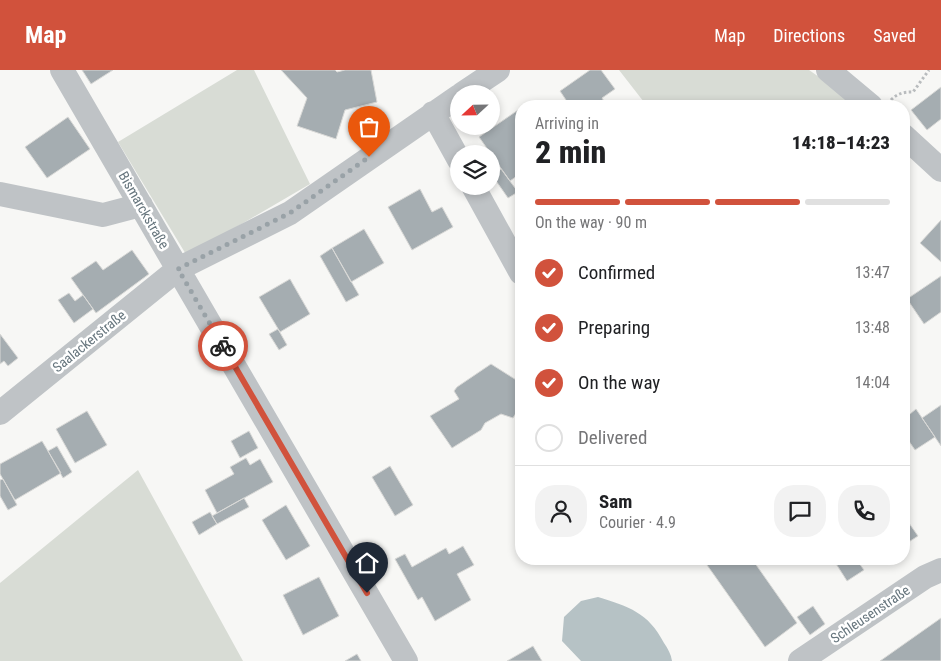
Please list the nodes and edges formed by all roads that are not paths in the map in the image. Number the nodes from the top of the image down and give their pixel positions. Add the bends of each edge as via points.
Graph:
1 (62, 70) edge
2 (498, 70) edge
3 (828, 70) edge
4 (475, 85) edge
5 (872, 100) edge
6 (450, 102) edge
7 (433, 113) junction
8 (910, 142) edge
9 (451, 145) edge
10 (941, 170) edge
11 (0, 194) edge
12 (478, 195) edge
13 (141, 205) junction
14 (515, 262) edge
15 (178, 269) junction
16 (0, 413) edge
17 (941, 570) edge
18 (406, 661) edge
19 (800, 661) edge

1 - 13 street, Bismarckstraße
2 - 4 street, Saalackerstraße
3 - 5 street
6 - 7 street, Saalackerstraße
7 - 9 street
7 - 15 street, Saalackerstraße via 290,213
8 - 10 street
11 - 13 street via 103,215
12 - 14 street
13 - 15 street, Bismarckstraße
15 - 16 street, Saalackerstraße
15 - 18 street, Bismarckstraße
17 - 19 street, Schleusenstraße via 925,577

